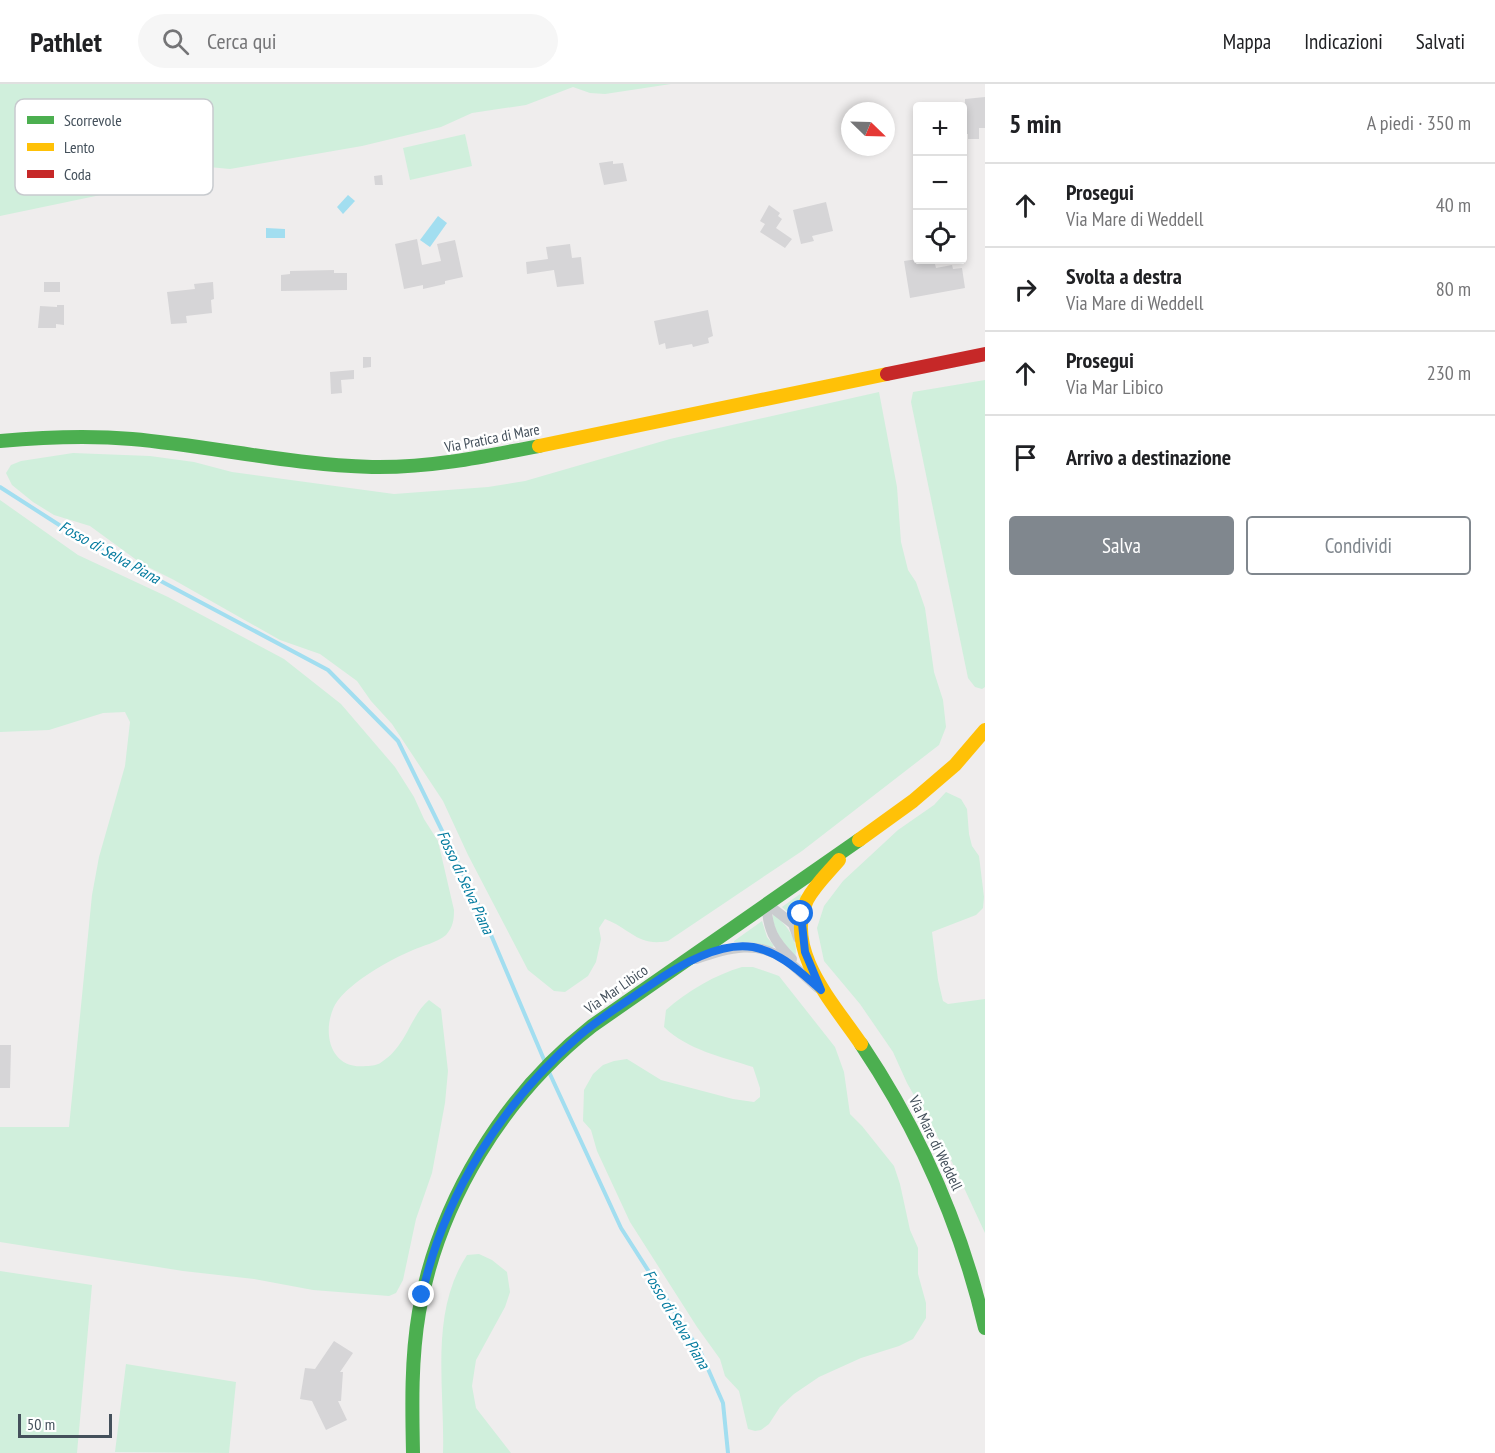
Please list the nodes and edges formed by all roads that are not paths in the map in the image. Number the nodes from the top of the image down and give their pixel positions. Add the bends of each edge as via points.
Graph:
1 (985, 354) edge
2 (0, 441) edge
3 (985, 730) edge
4 (850, 846) junction
5 (766, 903) junction
6 (681, 964) junction
7 (821, 990) junction
8 (985, 1328) edge
9 (413, 1453) edge

1 - 2 street, Via Pratica di Mare via 489,456 422,466 329,464 115,436 59,435
3 - 4 street, Via Mar Libico via 931,787
4 - 5 street, Via Mar Libico
4 - 7 street, Via Mare di Weddell via 814,887 803,906 804,946
5 - 6 street, Via Mar Libico
5 - 7 street via 793,924
5 - 7 street via 771,934
6 - 7 street, Via Mare di Weddell via 726,948 754,947 786,960
6 - 9 street, Via Mar Libico via 606,1015 562,1052 503,1120 471,1167 436,1244 422,1295 415,1339
7 - 8 street, Via Mare di Weddell via 858,1040 920,1141 970,1266

